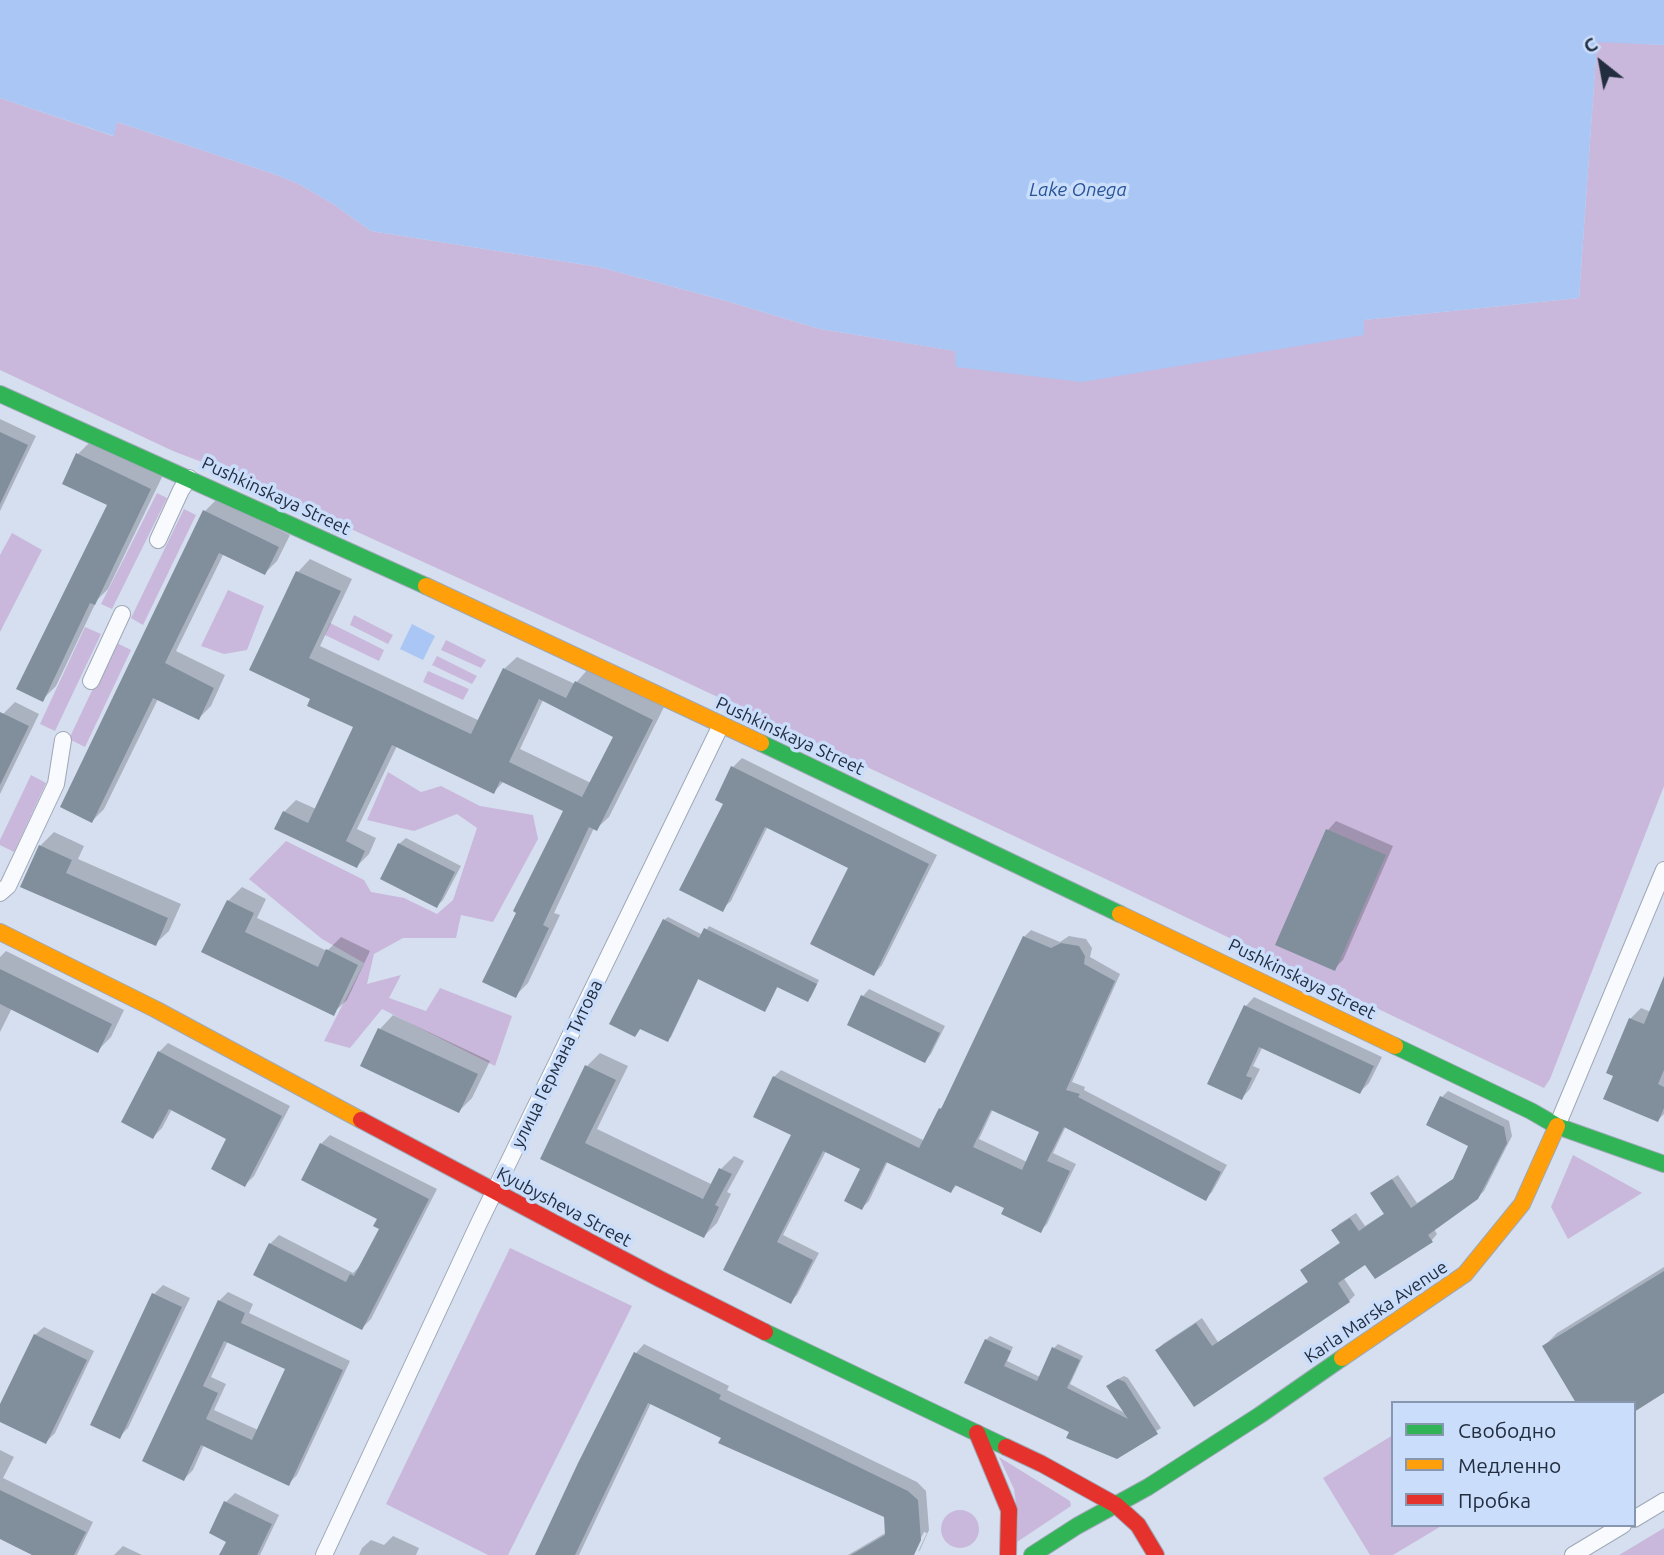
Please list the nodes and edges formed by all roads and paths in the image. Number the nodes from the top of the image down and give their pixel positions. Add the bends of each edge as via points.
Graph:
1 (0, 394) edge
2 (189, 478) junction
3 (158, 540) dead end
4 (122, 614) dead end
5 (91, 681) dead end
6 (721, 725) junction
7 (63, 740) dead end
8 (1664, 870) edge
9 (0, 893) edge
10 (0, 932) edge
11 (1557, 1126) junction
12 (1664, 1164) edge
13 (495, 1192) junction
14 (977, 1433) junction
15 (1664, 1501) edge
16 (1116, 1505) junction
17 (1636, 1518) edge
18 (1620, 1527) edge
19 (324, 1555) edge
20 (1008, 1555) edge
21 (1031, 1555) edge
22 (1156, 1555) edge
23 (1573, 1555) edge

1 - 2 street, Pushkinskaya Street
2 - 3 street
2 - 6 street, Pushkinskaya Street
4 - 5 street
6 - 11 street, Pushkinskaya Street
6 - 13 street, улица Германа Титова
7 - 9 street via 56,784 8,886
8 - 11 street, Karla Marska Avenue
10 - 13 street, Kyubysheva Street via 155,1009
11 - 12 street, Pushkinskaya Street
11 - 16 street, Karla Marska Avenue via 1522,1204 1465,1273 1260,1415
13 - 14 street, Kyubysheva Street via 763,1331
13 - 19 street, улица Германа Титова
14 - 16 street, Kyubysheva Street
14 - 20 street via 1009,1510
15 - 17 street
16 - 21 street, Karla Marska Avenue
16 - 22 street, Kyubysheva Street via 1138,1525
18 - 23 street

